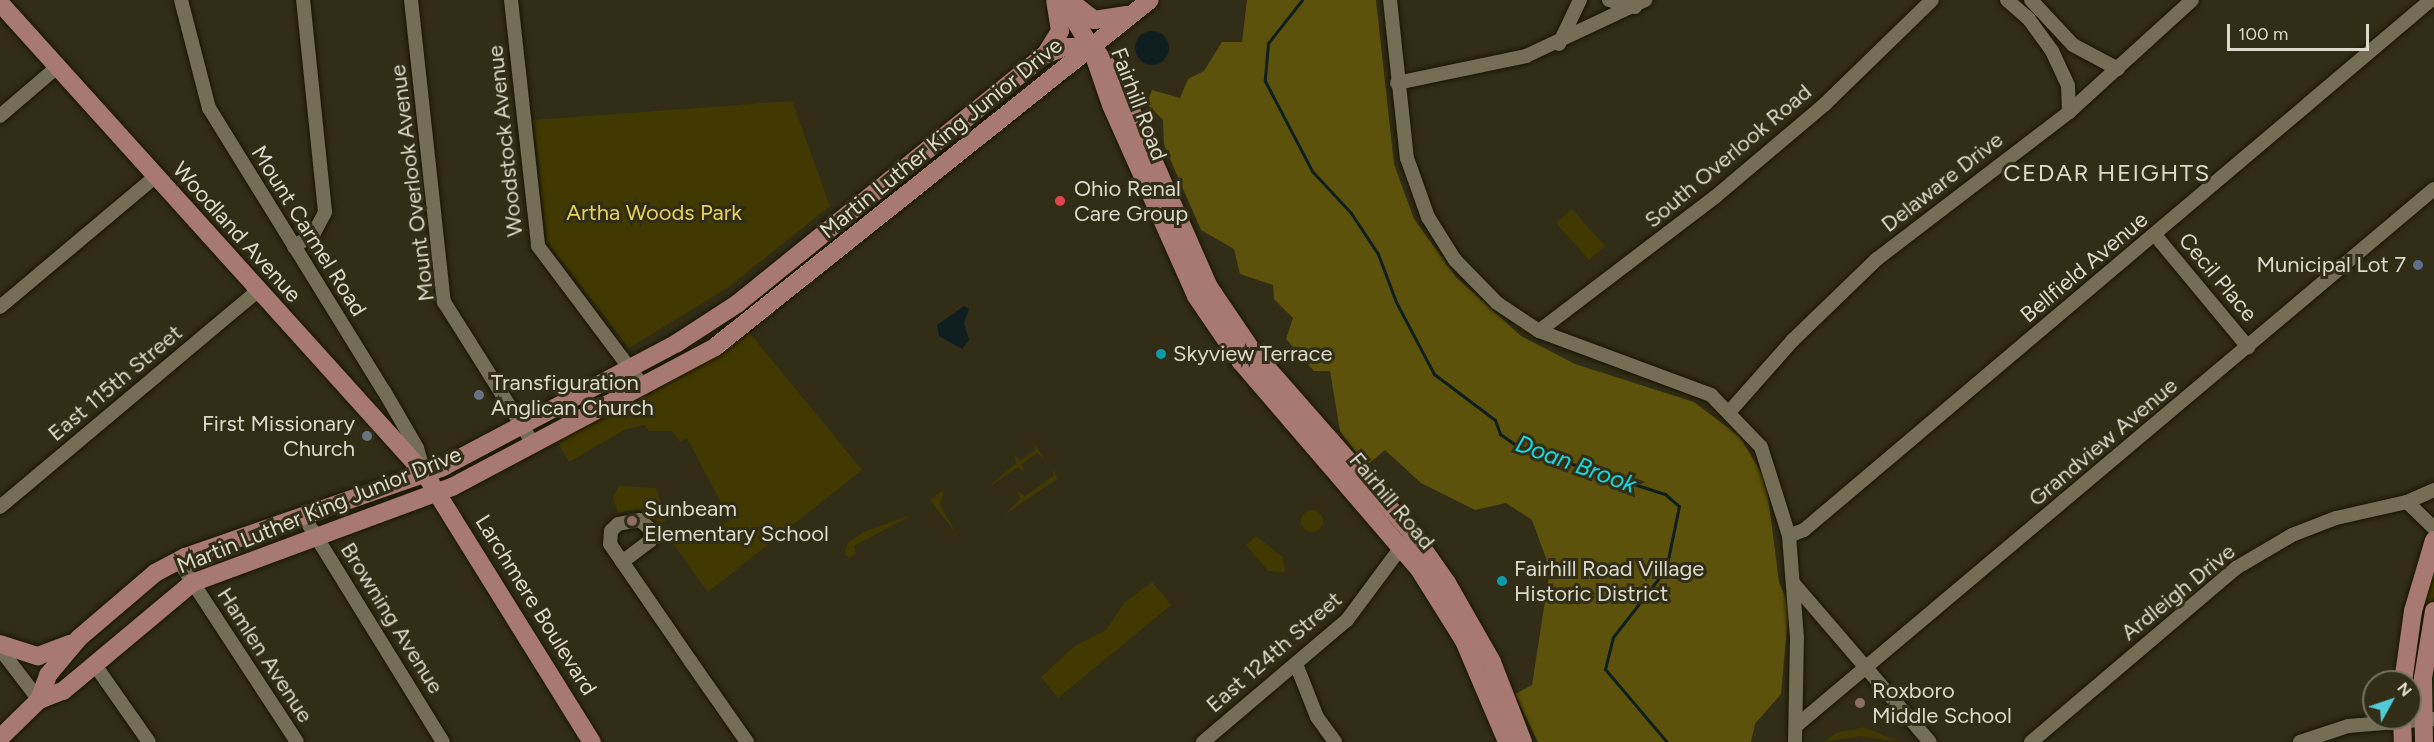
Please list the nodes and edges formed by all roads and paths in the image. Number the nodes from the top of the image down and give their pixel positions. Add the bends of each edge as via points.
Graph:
1 (181, 0) edge
2 (303, 0) edge
3 (411, 0) edge
4 (511, 0) edge
5 (1054, 0) edge
6 (1062, 0) edge
7 (1069, 0) edge
8 (1390, 0) edge
9 (1580, 0) edge
10 (1609, 0) edge
11 (1932, 0) edge
12 (2007, 0) edge
13 (2031, 0) edge
14 (2192, 0) edge
15 (2431, 0) edge
16 (0, 3) edge
17 (1640, 4) edge
18 (1144, 5) edge
19 (1558, 44) junction
20 (1091, 47) junction
21 (1045, 55) junction
22 (56, 68) junction
23 (2118, 69) junction
24 (1397, 83) junction
25 (2069, 112) junction
26 (0, 116) edge
27 (955, 129) junction
28 (969, 146) junction
29 (155, 177) junction
30 (2434, 189) edge
31 (2156, 234) junction
32 (294, 247) junction
33 (785, 265) junction
34 (799, 283) junction
35 (257, 291) junction
36 (0, 307) edge
37 (1539, 331) junction
38 (2248, 347) junction
39 (630, 368) junction
40 (644, 387) junction
41 (1731, 411) junction
42 (521, 426) junction
43 (534, 445) junction
44 (424, 474) junction
45 (2434, 490) edge
46 (438, 493) junction
47 (2407, 502) junction
48 (0, 507) edge
49 (304, 517) junction
50 (2434, 528) edge
51 (1788, 536) junction
52 (318, 537) junction
53 (1407, 540) junction
54 (2434, 540) edge
55 (178, 560) junction
56 (622, 562) dead end
57 (192, 583) junction
58 (1794, 584) junction
59 (2434, 611) edge
60 (1467, 630) junction
61 (79, 638) junction
62 (0, 644) edge
63 (0, 649) edge
64 (1296, 664) junction
65 (95, 665) junction
66 (1867, 668) junction
67 (2405, 670) edge
68 (39, 700) junction
69 (2428, 719) edge
70 (2362, 724) edge
71 (1796, 726) junction
72 (0, 738) edge
73 (149, 742) edge
74 (297, 742) edge
75 (443, 742) edge
76 (592, 742) edge
77 (747, 742) edge
78 (1203, 742) edge
79 (1335, 742) edge
80 (1507, 742) edge
81 (1523, 742) edge
82 (1795, 742) edge
83 (1930, 742) edge
84 (2031, 742) edge
85 (2300, 742) edge
86 (2424, 742) edge

1 - 32 street, Mount Carmel Road via 209,108
2 - 32 street via 325,212 314,233
3 - 42 street, Mount Overlook Avenue via 442,292
4 - 39 street, Woodstock Avenue via 538,246
5 - 21 main road via 1060,31
6 - 20 main road, Fairhill Road
7 - 18 main road via 1105,22
8 - 24 street
9 - 19 street
10 - 17 street
11 - 37 street, South Overlook Road via 1825,104 1715,197
12 - 25 street via 2028,18 2052,51 2068,86
13 - 23 street via 2073,45
14 - 23 street, Delaware Drive
15 - 31 street, Bellfield Avenue
16 - 22 main road, Woodland Avenue
17 - 19 street
18 - 20 main road
19 - 24 street via 1486,66
20 - 21 main road, Martin Luther King Junior Drive via 1065,47
20 - 28 main road, Martin Luther King Junior Drive
20 - 53 main road, Fairhill Road via 1183,251 1247,357
21 - 27 main road, Martin Luther King Junior Drive
22 - 26 street
22 - 29 main road, Woodland Avenue
23 - 25 street, Delaware Drive
24 - 37 street via 1410,170 1437,232 1481,289
25 - 41 street, Delaware Drive via 1877,259 1793,340
27 - 28 street
27 - 33 main road, Martin Luther King Junior Drive
28 - 34 main road, Martin Luther King Junior Drive
29 - 35 main road, Woodland Avenue
29 - 36 street
30 - 38 street, Grandview Avenue
31 - 38 street, Cecil Place
31 - 51 street, Bellfield Avenue via 1804,530
32 - 44 street, Mount Carmel Road via 417,448
33 - 34 street
33 - 39 main road, Martin Luther King Junior Drive via 711,322
34 - 40 main road, Martin Luther King Junior Drive via 723,341
35 - 44 main road, Woodland Avenue
35 - 48 street, East 115th Street
37 - 41 street via 1678,380
38 - 66 street, Grandview Avenue
39 - 40 street, Woodstock Avenue
39 - 42 main road, Martin Luther King Junior Drive
40 - 43 main road, Martin Luther King Junior Drive
41 - 51 street via 1769,463
42 - 43 street, Mount Overlook Avenue
42 - 44 main road, Martin Luther King Junior Drive
43 - 46 main road, Martin Luther King Junior Drive
44 - 46 main road, Woodland Avenue
44 - 49 main road, Martin Luther King Junior Drive
45 - 47 street, Ardleigh Drive
46 - 52 main road, Martin Luther King Junior Drive
46 - 76 main road, Larchmere Boulevard
47 - 50 street
47 - 84 street, Ardleigh Drive via 2325,522 2236,568
49 - 52 street, Browning Avenue
49 - 55 main road, Martin Luther King Junior Drive
51 - 58 street
52 - 57 main road, Martin Luther King Junior Drive
52 - 75 street, Browning Avenue
53 - 60 main road, Fairhill Road
53 - 64 street, East 124th Street via 1356,609
54 - 67 main road via 2413,611
55 - 57 street, Hamlen Avenue
55 - 61 main road, Martin Luther King Junior Drive
56 - 77 street
57 - 65 main road, Martin Luther King Junior Drive
57 - 74 street, Hamlen Avenue
58 - 66 street
58 - 71 street
59 - 69 main road via 2424,661
60 - 80 main road, Fairhill Road
60 - 81 main road, Fairhill Road
61 - 62 main road via 38,656
61 - 68 main road, Martin Luther King Junior Drive via 48,675
63 - 68 street
64 - 78 street, East 124th Street
64 - 79 street via 1317,717
65 - 68 main road, Martin Luther King Junior Drive via 63,691
65 - 73 street
66 - 71 street, Grandview Avenue
66 - 83 street
68 - 72 main road
69 - 86 main road
70 - 85 street
71 - 82 street

